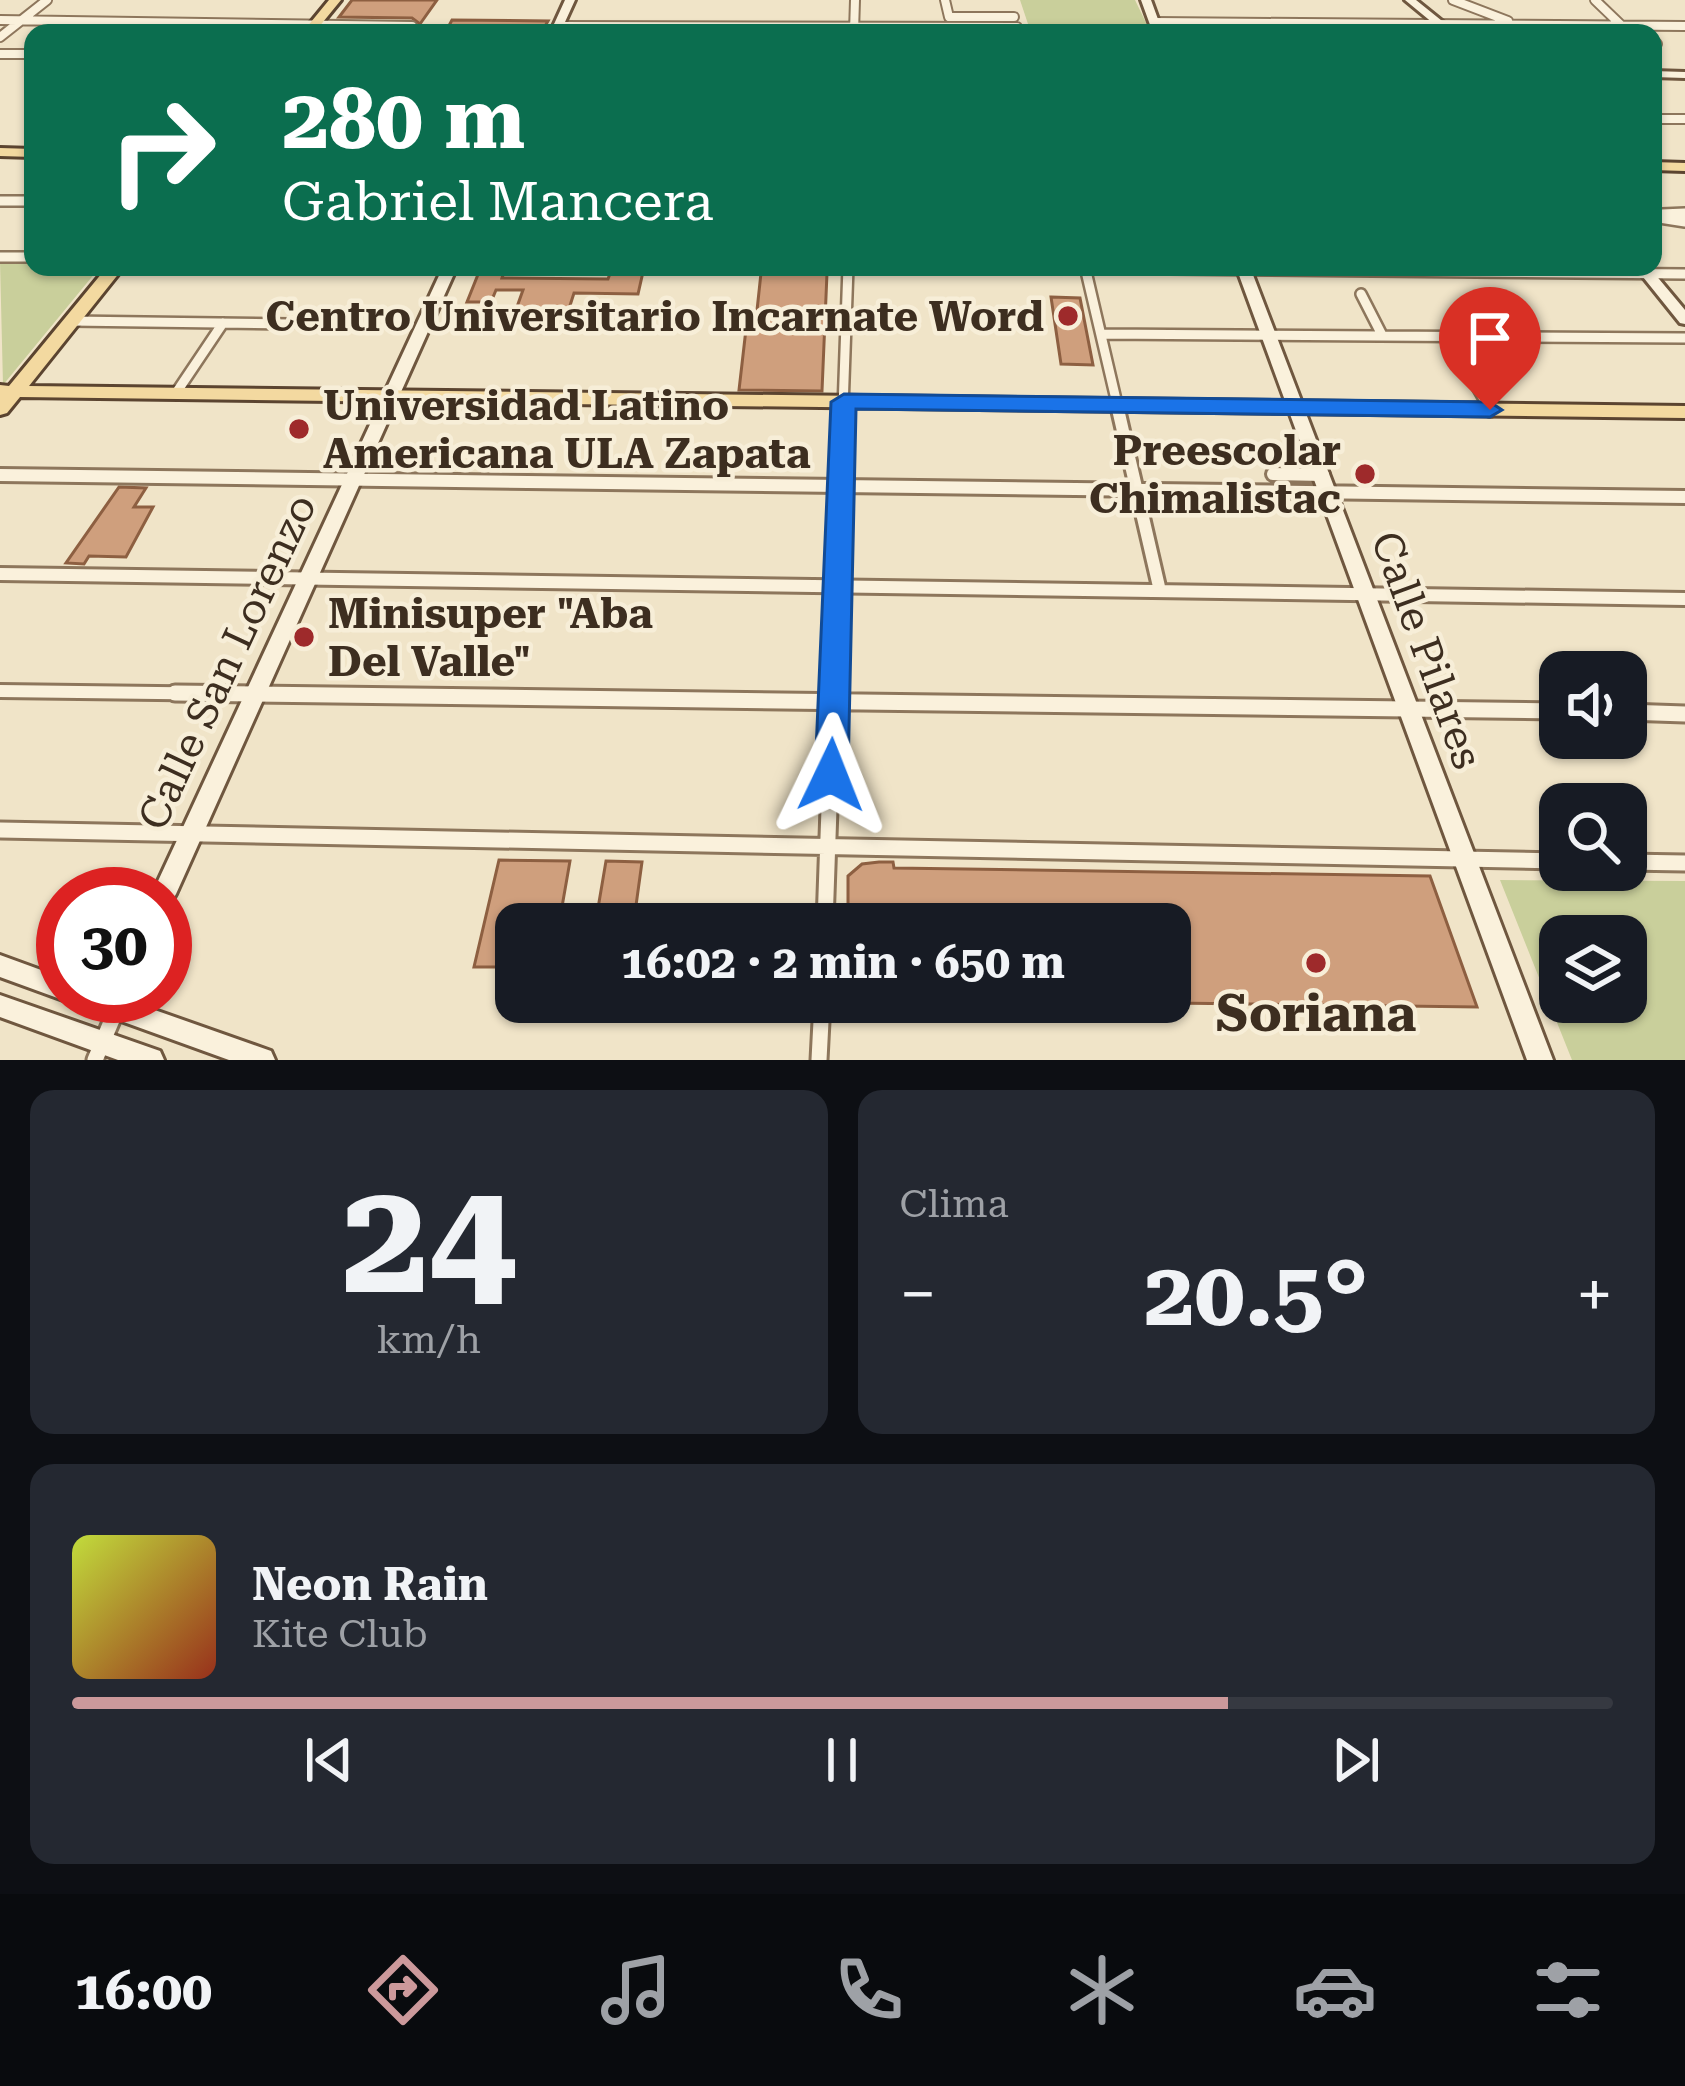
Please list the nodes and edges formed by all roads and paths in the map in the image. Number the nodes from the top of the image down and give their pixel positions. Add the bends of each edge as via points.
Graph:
1 (47, 0) edge
2 (335, 0) edge
3 (945, 0) edge
4 (1410, 0) edge
5 (1453, 0) edge
6 (1595, 0) edge
7 (1010, 3) dead end
8 (0, 20) edge
9 (22, 20) junction
10 (1308, 23) joint
11 (167, 24) edge
12 (315, 24) edge
13 (327, 24) edge
14 (374, 24) edge
15 (1003, 24) edge
16 (1015, 24) edge
17 (1270, 24) edge
18 (1336, 24) edge
19 (1443, 24) edge
20 (1514, 24) edge
21 (1620, 24) edge
22 (0, 37) edge
23 (108, 276) edge
24 (446, 276) edge
25 (848, 276) edge
26 (1087, 276) edge
27 (1247, 276) edge
28 (1650, 276) edge
29 (1361, 294) dead end
30 (1685, 320) edge
31 (71, 321) junction
32 (223, 323) junction
33 (290, 324) dead end
34 (1102, 334) junction
35 (1269, 334) junction
36 (1382, 335) junction
37 (1448, 336) junction
38 (1685, 338) edge
39 (7, 391) edge
40 (176, 393) junction
41 (392, 396) junction
42 (844, 402) junction
43 (1118, 404) junction
44 (1297, 408) junction
45 (0, 409) edge
46 (1490, 410) junction
47 (1685, 412) edge
48 (1273, 474) dead end
49 (0, 475) edge
50 (353, 481) junction
51 (1327, 485) junction
52 (837, 487) junction
53 (1137, 491) junction
54 (1685, 497) edge
55 (0, 574) edge
56 (308, 580) junction
57 (835, 585) junction
58 (1160, 591) junction
59 (1369, 598) junction
60 (1685, 599) edge
61 (0, 691) edge
62 (254, 694) junction
63 (834, 702) junction
64 (1410, 708) junction
65 (1539, 711) edge
66 (1647, 713) edge
67 (1685, 714) edge
68 (0, 830) edge
69 (189, 835) junction
70 (829, 847) junction
71 (1465, 860) junction
72 (1539, 861) edge
73 (1647, 862) edge
74 (1685, 863) edge
75 (175, 867) edge
76 (826, 903) edge
77 (0, 966) edge
78 (36, 979) edge
79 (0, 1006) edge
80 (110, 1023) edge
81 (171, 1023) edge
82 (821, 1023) edge
83 (99, 1051) edge
84 (151, 1060) edge
85 (262, 1060) edge
86 (819, 1060) edge
87 (1540, 1060) edge

1 - 9 street
2 - 12 main road
3 - 15 street via 949,16
4 - 19 street
5 - 20 street
6 - 21 street
7 - 16 street
8 - 9 street
9 - 11 street
9 - 22 street
10 - 17 street
10 - 18 street
13 - 14 street
23 - 31 main road
24 - 41 street, Calle San Lorenzo
25 - 42 street
26 - 34 street
27 - 35 street, Calle Pilares
28 - 30 street
29 - 36 street
31 - 32 street
31 - 39 main road
32 - 33 street
32 - 40 street
34 - 35 street
34 - 43 street
35 - 36 street
35 - 44 street, Calle Pilares
36 - 37 street
37 - 38 street
37 - 46 street
39 - 40 main road
39 - 45 main road
40 - 41 main road
41 - 42 main road
41 - 50 street, Calle San Lorenzo
42 - 43 main road
42 - 52 street
43 - 44 main road
43 - 53 street
44 - 46 main road
44 - 51 street, Calle Pilares
46 - 47 main road
48 - 51 street
49 - 50 street
50 - 52 street
50 - 56 street, Calle San Lorenzo
51 - 53 street
51 - 54 street
51 - 59 street, Calle Pilares
52 - 53 street
52 - 57 street
53 - 58 street
55 - 56 street
56 - 57 street
56 - 62 street, Calle San Lorenzo
57 - 58 street
57 - 63 street
58 - 59 street
59 - 60 street
59 - 64 street, Calle Pilares
61 - 62 street
62 - 63 street
62 - 69 street, Calle San Lorenzo
63 - 64 street
63 - 70 street
64 - 65 street
64 - 71 street, Calle Pilares
66 - 67 street
68 - 69 street
69 - 70 street
69 - 75 street, Calle San Lorenzo
70 - 71 street
70 - 76 street
71 - 72 street
71 - 87 street, Calle Pilares
73 - 74 street
77 - 78 street
79 - 83 street
80 - 83 street
81 - 85 street
82 - 86 street
83 - 84 street

